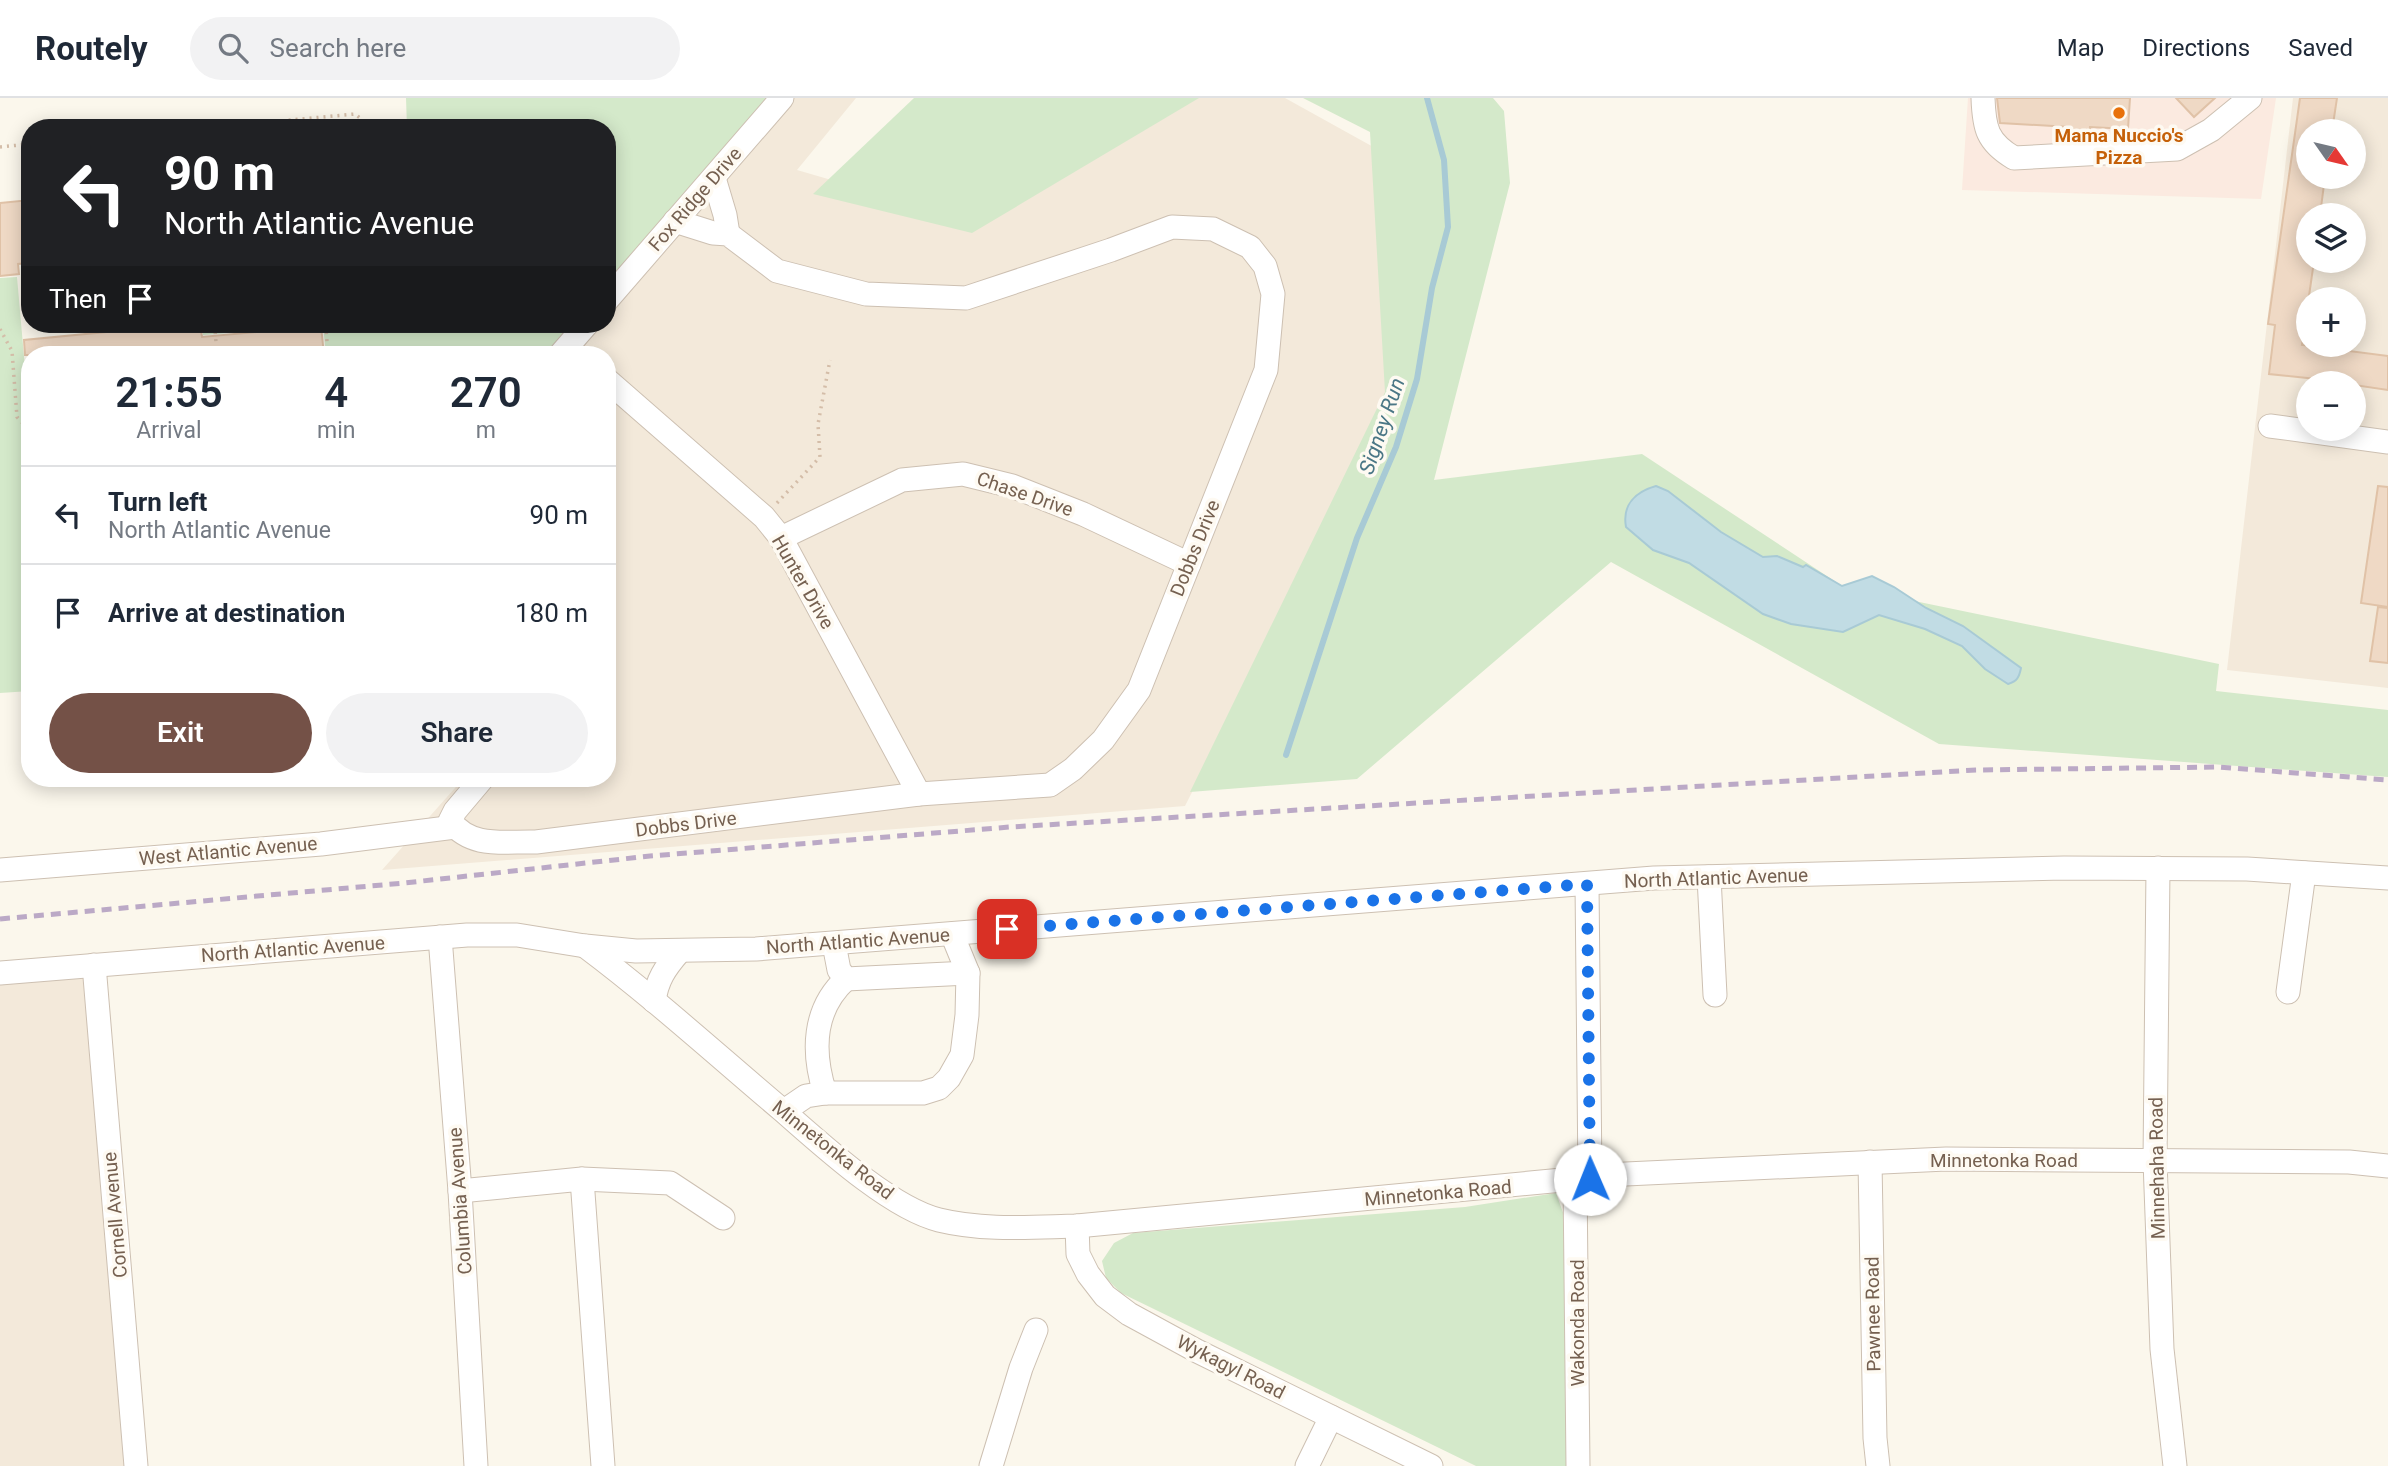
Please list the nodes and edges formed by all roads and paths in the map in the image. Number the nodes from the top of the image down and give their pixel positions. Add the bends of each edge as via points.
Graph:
1 (782, 98) edge
2 (1983, 98) edge
3 (2250, 98) edge
4 (301, 119) edge
5 (361, 119) edge
6 (21, 145) edge
7 (0, 147) edge
8 (714, 178) junction
9 (675, 221) junction
10 (728, 234) junction
11 (616, 290) edge
12 (0, 330) edge
13 (830, 360) dead end
14 (616, 388) edge
15 (21, 421) edge
16 (2270, 426) dead end
17 (2388, 442) edge
18 (764, 517) junction
19 (781, 538) junction
20 (1189, 564) junction
21 (475, 787) edge
22 (919, 794) junction
23 (460, 831) junction
24 (2158, 869) junction
25 (0, 870) edge
26 (2304, 873) junction
27 (1709, 877) junction
28 (2388, 878) edge
29 (1587, 884) junction
30 (952, 934) junction
31 (440, 937) junction
32 (834, 944) junction
33 (585, 946) junction
34 (679, 952) junction
35 (94, 965) junction
36 (0, 973) edge
37 (968, 973) junction
38 (846, 979) junction
39 (2288, 992) dead end
40 (1715, 995) dead end
41 (654, 1001) junction
42 (825, 1093) junction
43 (783, 1111) junction
44 (2155, 1161) junction
45 (1870, 1162) junction
46 (2388, 1166) edge
47 (582, 1179) junction
48 (1583, 1179) junction
49 (460, 1191) junction
50 (723, 1218) dead end
51 (1077, 1226) junction
52 (1036, 1329) dead end
53 (1331, 1417) junction
54 (136, 1466) edge
55 (476, 1466) edge
56 (603, 1466) edge
57 (990, 1466) edge
58 (1307, 1466) edge
59 (1431, 1466) edge
60 (1578, 1466) edge
61 (1878, 1466) edge
62 (2175, 1466) edge

1 - 8 street, Fox Ridge Drive
2 - 3 street via 1984,123 1995,147 2014,158 2177,149 2211,130
4 - 5 path via 355,114
6 - 7 path
8 - 9 street, Fox Ridge Drive
8 - 10 street
9 - 10 street, Dobbs Drive
9 - 11 street, Fox Ridge Drive
10 - 20 street, Dobbs Drive via 777,271 866,294 966,298 1172,227 1213,229 1250,247 1265,266 1273,294 1266,370
12 - 15 path via 12,351
13 - 18 path via 818,424 820,457
14 - 18 street, Hunter Drive
16 - 17 street
18 - 19 street, Hunter Drive
19 - 20 street, Chase Drive via 902,480 963,474 1048,500
19 - 22 street, Hunter Drive
20 - 22 street, Dobbs Drive via 1139,690 1103,740 1073,769 1050,785
21 - 23 street via 450,821
22 - 23 street, Dobbs Drive via 536,842 475,841
23 - 25 street, West Atlantic Avenue
24 - 26 street, North Atlantic Avenue
24 - 27 street, North Atlantic Avenue
24 - 44 street, Minnehaha Road
26 - 28 street, North Atlantic Avenue
26 - 39 street
27 - 29 street, North Atlantic Avenue
27 - 40 street
29 - 30 street, North Atlantic Avenue
29 - 48 street, Wakonda Road
30 - 32 street, North Atlantic Avenue
30 - 37 street
31 - 33 street, North Atlantic Avenue via 517,934
31 - 35 street, North Atlantic Avenue
31 - 49 street, Columbia Avenue
32 - 34 street, North Atlantic Avenue
32 - 38 street via 839,970
33 - 34 street, North Atlantic Avenue
33 - 41 street, Minnetonka Road
34 - 41 street via 662,971
35 - 36 street, North Atlantic Avenue
35 - 54 street, Cornell Avenue
37 - 38 street
37 - 42 street via 962,1055 939,1088 895,1095
38 - 42 street via 832,991 816,1043
41 - 43 street, Minnetonka Road
42 - 43 street via 806,1096
43 - 51 street, Minnetonka Road via 868,1181 937,1220 994,1228
44 - 45 street, Minnetonka Road
44 - 46 street, Minnetonka Road
44 - 62 street, Minnehaha Road via 2162,1349
45 - 48 street, Minnetonka Road
45 - 61 street, Pawnee Road
47 - 49 street
47 - 50 street via 670,1183
47 - 56 street
48 - 51 street, Minnetonka Road
48 - 60 street, Wakonda Road
49 - 55 street, Columbia Avenue
51 - 53 street, Wykagyl Road via 1078,1254 1105,1296 1197,1351
52 - 57 street
53 - 58 street
53 - 59 street, Wykagyl Road

